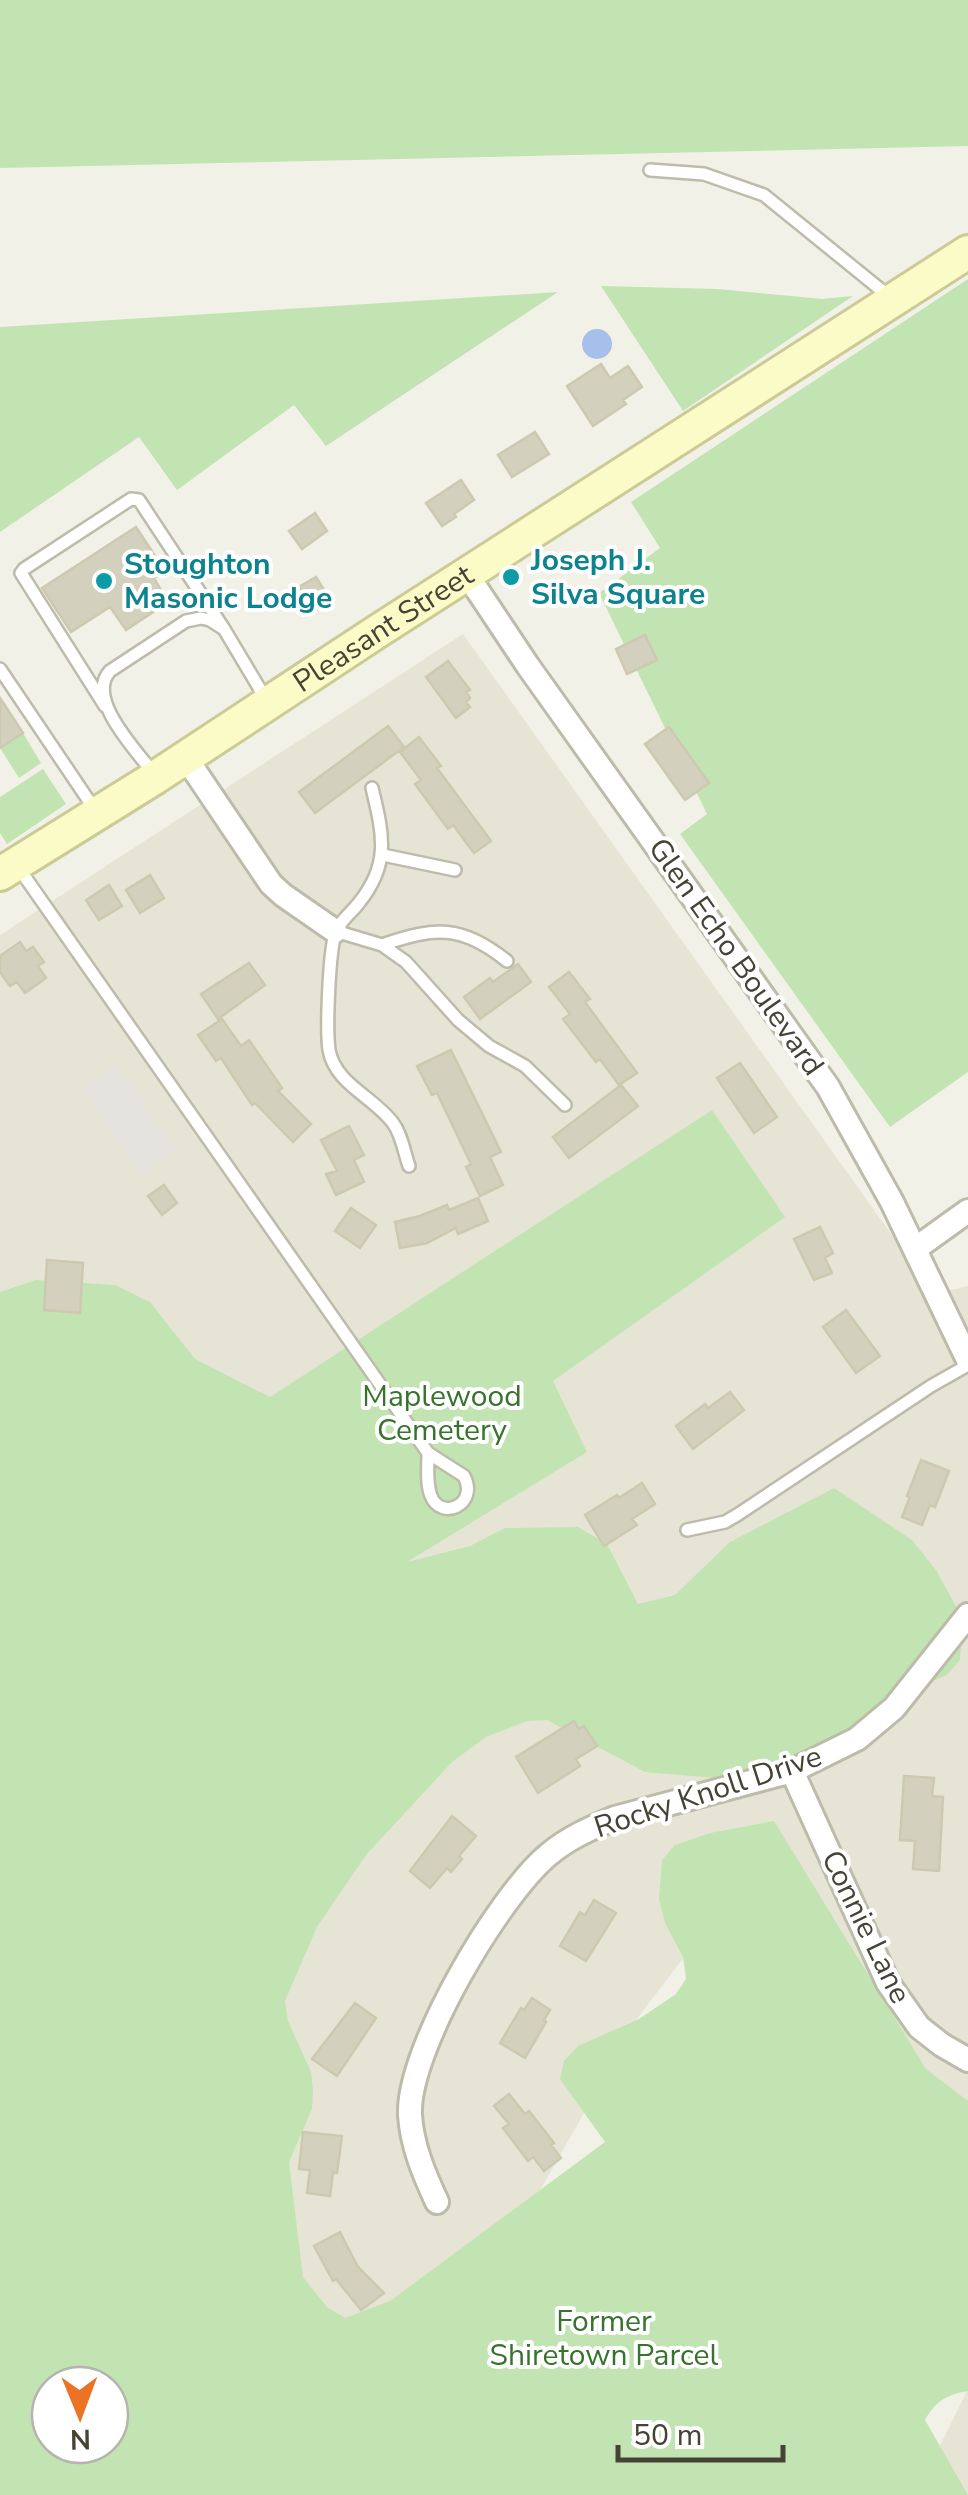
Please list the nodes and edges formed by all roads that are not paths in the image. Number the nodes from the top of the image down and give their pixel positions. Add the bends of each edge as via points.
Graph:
1 (650, 170) dead end
2 (968, 252) edge
3 (893, 300) junction
4 (468, 576) junction
5 (224, 630) junction
6 (0, 669) edge
7 (269, 704) junction
8 (105, 706) junction
9 (186, 758) junction
10 (156, 777) junction
11 (372, 788) dead end
12 (98, 814) junction
13 (382, 855) junction
14 (8, 869) edge
15 (455, 870) dead end
16 (336, 932) junction
17 (382, 945) junction
18 (507, 960) dead end
19 (565, 1105) dead end
20 (409, 1166) dead end
21 (968, 1211) edge
22 (914, 1250) junction
23 (968, 1362) edge
24 (428, 1453) junction
25 (687, 1530) dead end
26 (968, 1616) edge
27 (792, 1770) junction
28 (968, 2060) edge
29 (436, 2202) dead end

1 - 3 lane via 704,174 764,195
2 - 3 main road, Pleasant Street
3 - 4 main road, Pleasant Street
4 - 7 main road, Pleasant Street
4 - 22 street, Glen Echo Boulevard via 810,1060
5 - 7 lane
5 - 8 lane via 210,620 186,621 110,670 102,686
5 - 8 lane via 139,500 100,519 20,573
6 - 12 lane
7 - 9 main road, Pleasant Street
8 - 10 lane
9 - 10 main road, Pleasant Street
9 - 16 street via 271,884
10 - 12 main road, Pleasant Street
11 - 13 lane
12 - 14 main road, Pleasant Street
13 - 15 lane
13 - 16 lane via 376,880
14 - 24 lane
16 - 17 lane
16 - 20 lane via 329,1014 334,1068 397,1128
17 - 18 lane via 450,932
17 - 19 lane via 458,1020 524,1066
21 - 22 street
22 - 23 street, Glen Echo Boulevard
23 - 25 lane via 737,1515
24 - 24 lane via 432,1499 455,1507 468,1494 464,1476
26 - 27 street, Rocky Knoll Drive via 877,1724
27 - 28 street, Connie Lane via 888,1983 919,2026
27 - 29 street, Rocky Knoll Drive via 602,1824 568,1840 524,1879 449,1995 416,2074 414,2141

